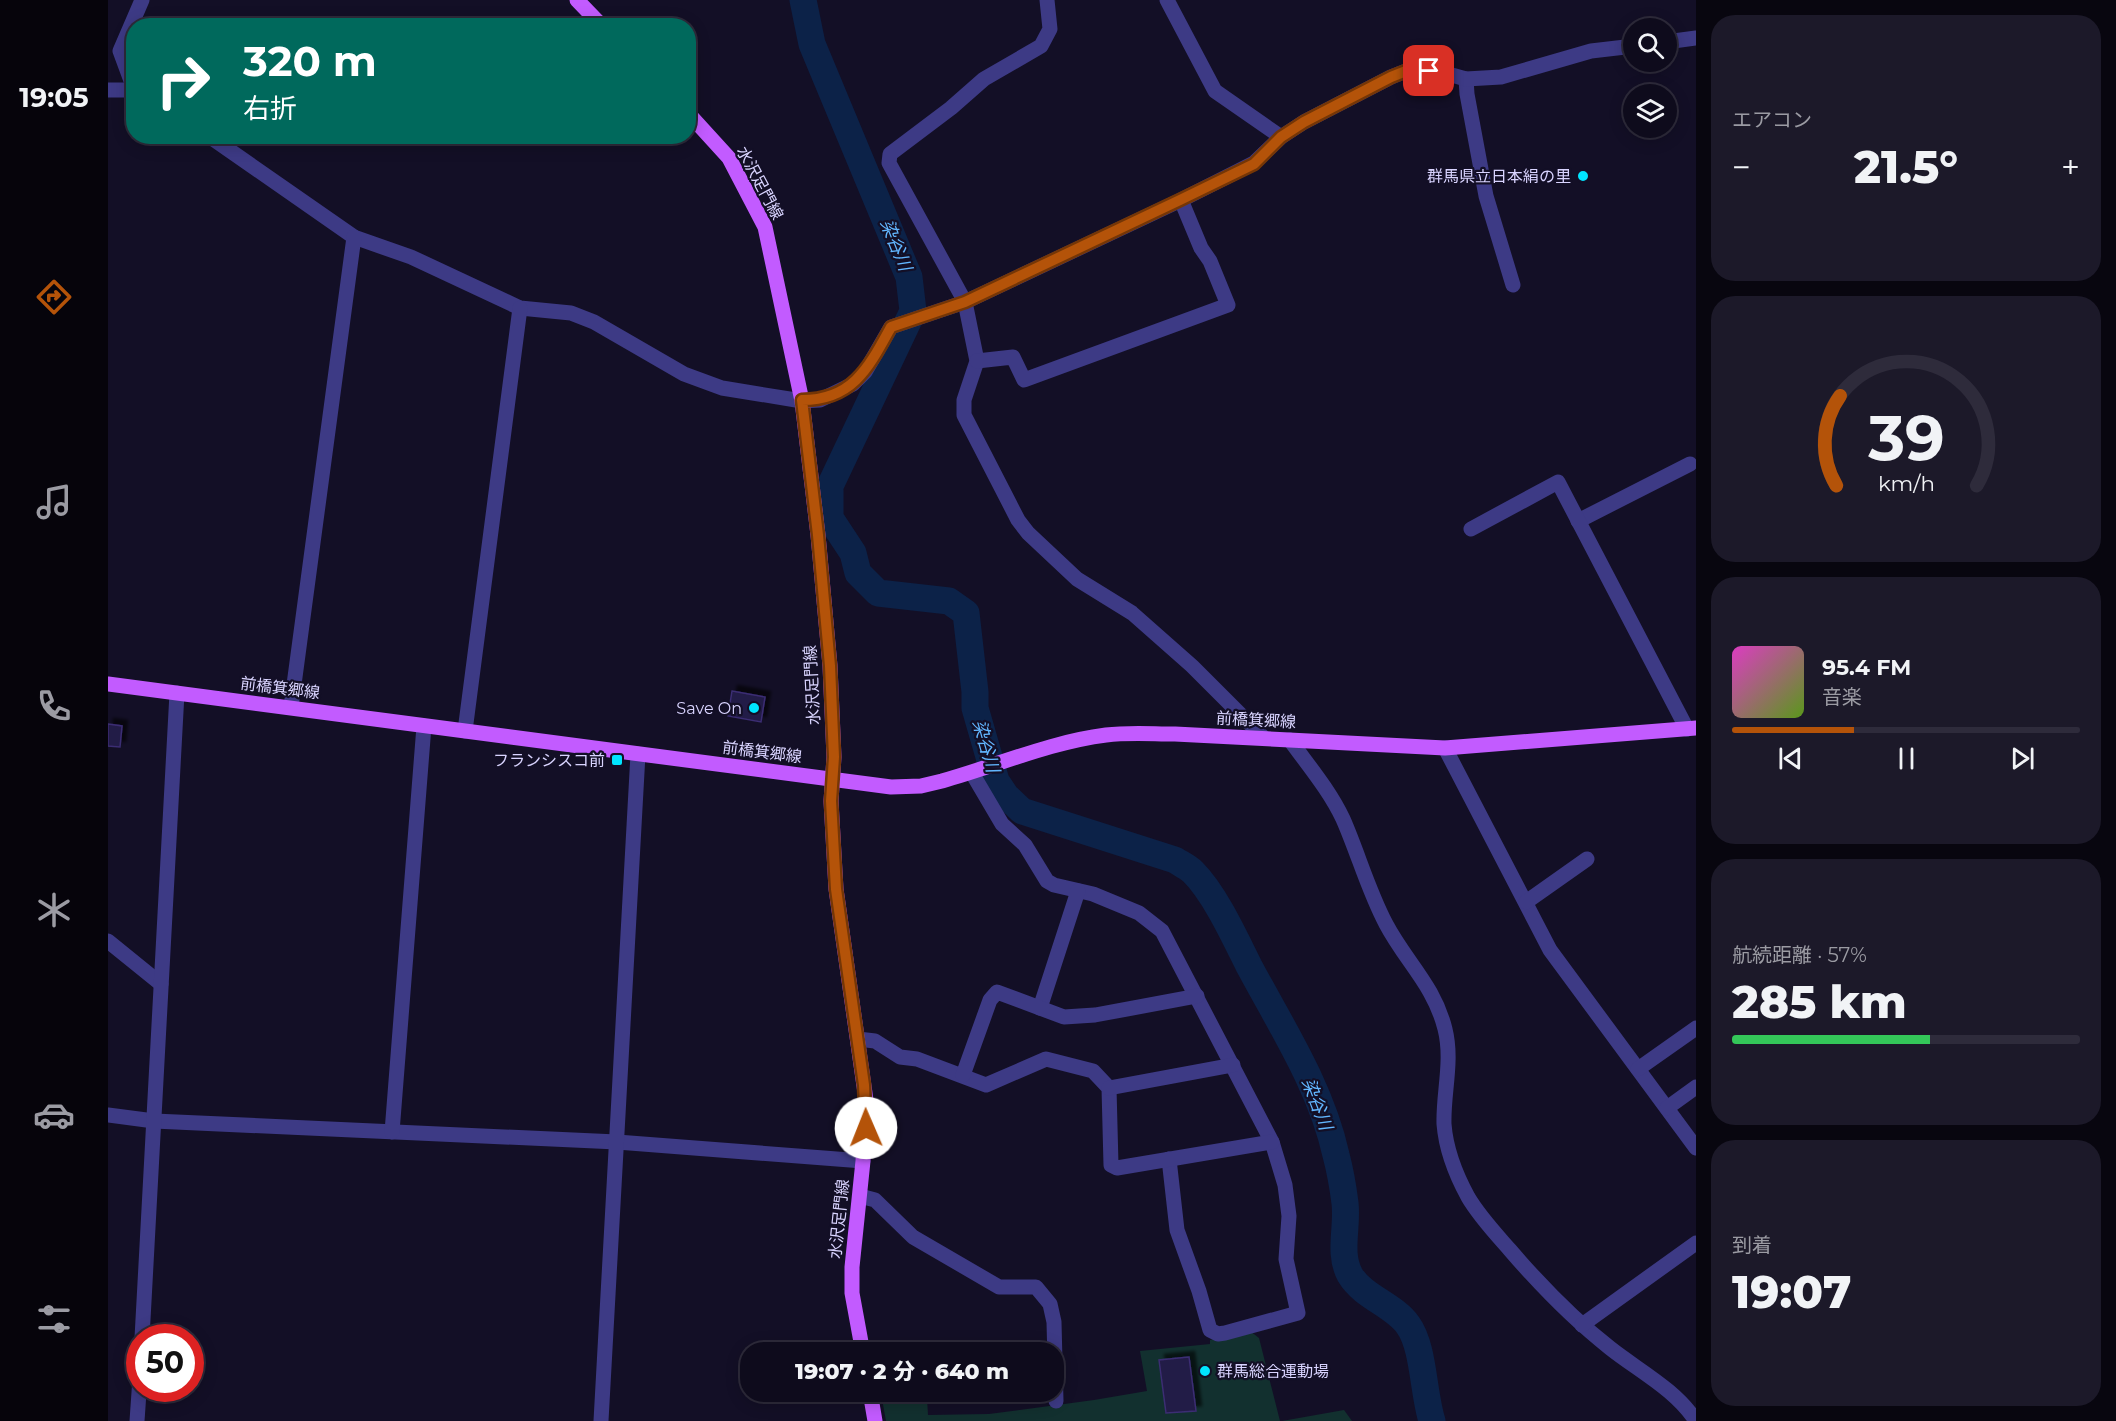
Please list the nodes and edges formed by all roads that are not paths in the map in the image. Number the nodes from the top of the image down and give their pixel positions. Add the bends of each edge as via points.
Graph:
1 (142, 0) edge
2 (577, 0) edge
3 (1047, 0) edge
4 (1167, 0) edge
5 (134, 18) edge
6 (594, 18) edge
7 (126, 37) edge
8 (1696, 38) edge
9 (1677, 41) edge
10 (1623, 47) edge
11 (126, 67) edge
12 (1467, 79) junction
13 (126, 89) edge
14 (108, 90) edge
15 (696, 122) edge
16 (1281, 137) junction
17 (220, 144) edge
18 (1180, 200) junction
19 (354, 237) junction
20 (1512, 285) dead end
21 (965, 302) junction
22 (520, 308) junction
23 (977, 361) junction
24 (802, 400) junction
25 (1690, 464) dead end
26 (1578, 521) junction
27 (1471, 529) dead end
28 (108, 684) edge
29 (177, 693) junction
30 (291, 707) junction
31 (424, 726) junction
32 (1692, 728) edge
33 (465, 731) junction
34 (1264, 738) junction
35 (1290, 740) junction
36 (1445, 748) junction
37 (638, 754) junction
38 (975, 772) junction
39 (832, 779) junction
40 (1587, 859) dead end
41 (1078, 891) junction
42 (1526, 902) junction
43 (108, 941) edge
44 (161, 984) junction
45 (1197, 996) junction
46 (1040, 1008) junction
47 (1696, 1028) edge
48 (858, 1039) junction
49 (1233, 1065) junction
50 (1638, 1069) junction
51 (963, 1076) junction
52 (1696, 1087) edge
53 (1109, 1088) junction
54 (1667, 1108) junction
55 (108, 1115) edge
56 (154, 1121) junction
57 (393, 1132) junction
58 (617, 1142) junction
59 (1272, 1142) junction
60 (1696, 1147) edge
61 (1169, 1159) junction
62 (863, 1161) junction
63 (860, 1196) junction
64 (1696, 1243) edge
65 (143, 1324) edge
66 (1582, 1326) junction
67 (861, 1342) edge
68 (1055, 1342) edge
69 (138, 1402) edge
70 (872, 1402) edge
71 (137, 1421) edge
72 (601, 1421) edge
73 (875, 1421) edge
74 (1696, 1421) edge

1 - 5 street
2 - 6 main road
3 - 21 street via 1050,29 1041,46 984,79 890,154 889,163
4 - 16 street via 1215,91
7 - 11 street via 120,51
8 - 9 street
10 - 12 street via 1591,51 1501,77
12 - 16 street via 1441,72 1406,71
12 - 20 street via 1486,196
13 - 14 street
15 - 24 main road, 水沢足門線 via 729,158 765,227
16 - 18 street via 1254,164
17 - 19 street
18 - 21 street
18 - 23 street via 1228,305 1024,380 1012,357
19 - 22 street via 411,256
19 - 30 street
21 - 23 street
21 - 24 street via 891,327 865,372 852,384 820,400
22 - 24 street via 571,313 594,322 684,374 722,388
22 - 33 street
23 - 34 street via 964,400 964,415 1018,520 1077,579 1132,614 1175,651
24 - 39 main road, 水沢足門線 via 830,666
25 - 26 street
26 - 27 street via 1558,482
26 - 32 street
28 - 29 main road, 前橋箕郷線
29 - 30 main road, 前橋箕郷線
29 - 44 street
30 - 31 main road, 前橋箕郷線
31 - 33 main road, 前橋箕郷線
31 - 57 street
32 - 36 main road, 前橋箕郷線
33 - 37 main road, 前橋箕郷線
34 - 35 main road, 前橋箕郷線
34 - 38 main road, 前橋箕郷線 via 1106,735 1065,743
35 - 36 main road, 前橋箕郷線
35 - 66 street via 1343,818 1387,926 1428,985 1438,1007 1446,1031 1448,1056 1444,1123 1447,1143 1469,1199 1544,1288
36 - 42 street
37 - 39 main road, 前橋箕郷線
37 - 58 street
38 - 39 main road, 前橋箕郷線 via 921,786 891,787
38 - 41 street via 1002,824 1025,845 1047,881
39 - 48 main road, 水沢足門線 via 836,889
40 - 42 street
41 - 45 street via 1139,913 1162,930
41 - 46 street
42 - 50 street via 1550,950
43 - 44 street
44 - 56 street
45 - 46 street via 1064,1017
45 - 49 street
46 - 51 street via 997,992 990,1000
47 - 50 street
48 - 51 street via 875,1041 900,1057
48 - 62 main road, 水沢足門線 via 866,1100
49 - 53 street
49 - 59 street
50 - 54 street
51 - 53 street via 986,1085 1046,1059 1093,1071
52 - 54 street
53 - 61 street via 1111,1165 1117,1168
54 - 60 street
55 - 56 street
56 - 57 street
56 - 65 street
57 - 58 street
58 - 62 street
58 - 72 street
59 - 61 street
59 - 61 street via 1285,1185 1289,1216 1286,1259 1298,1313 1218,1334 1210,1330 1177,1230
62 - 63 main road, 水沢足門線
63 - 67 main road, 水沢足門線 via 852,1293
63 - 68 street via 875,1200 913,1238 999,1287 1036,1287 1050,1304
64 - 66 street
66 - 74 street via 1667,1390
69 - 71 street
70 - 73 main road

